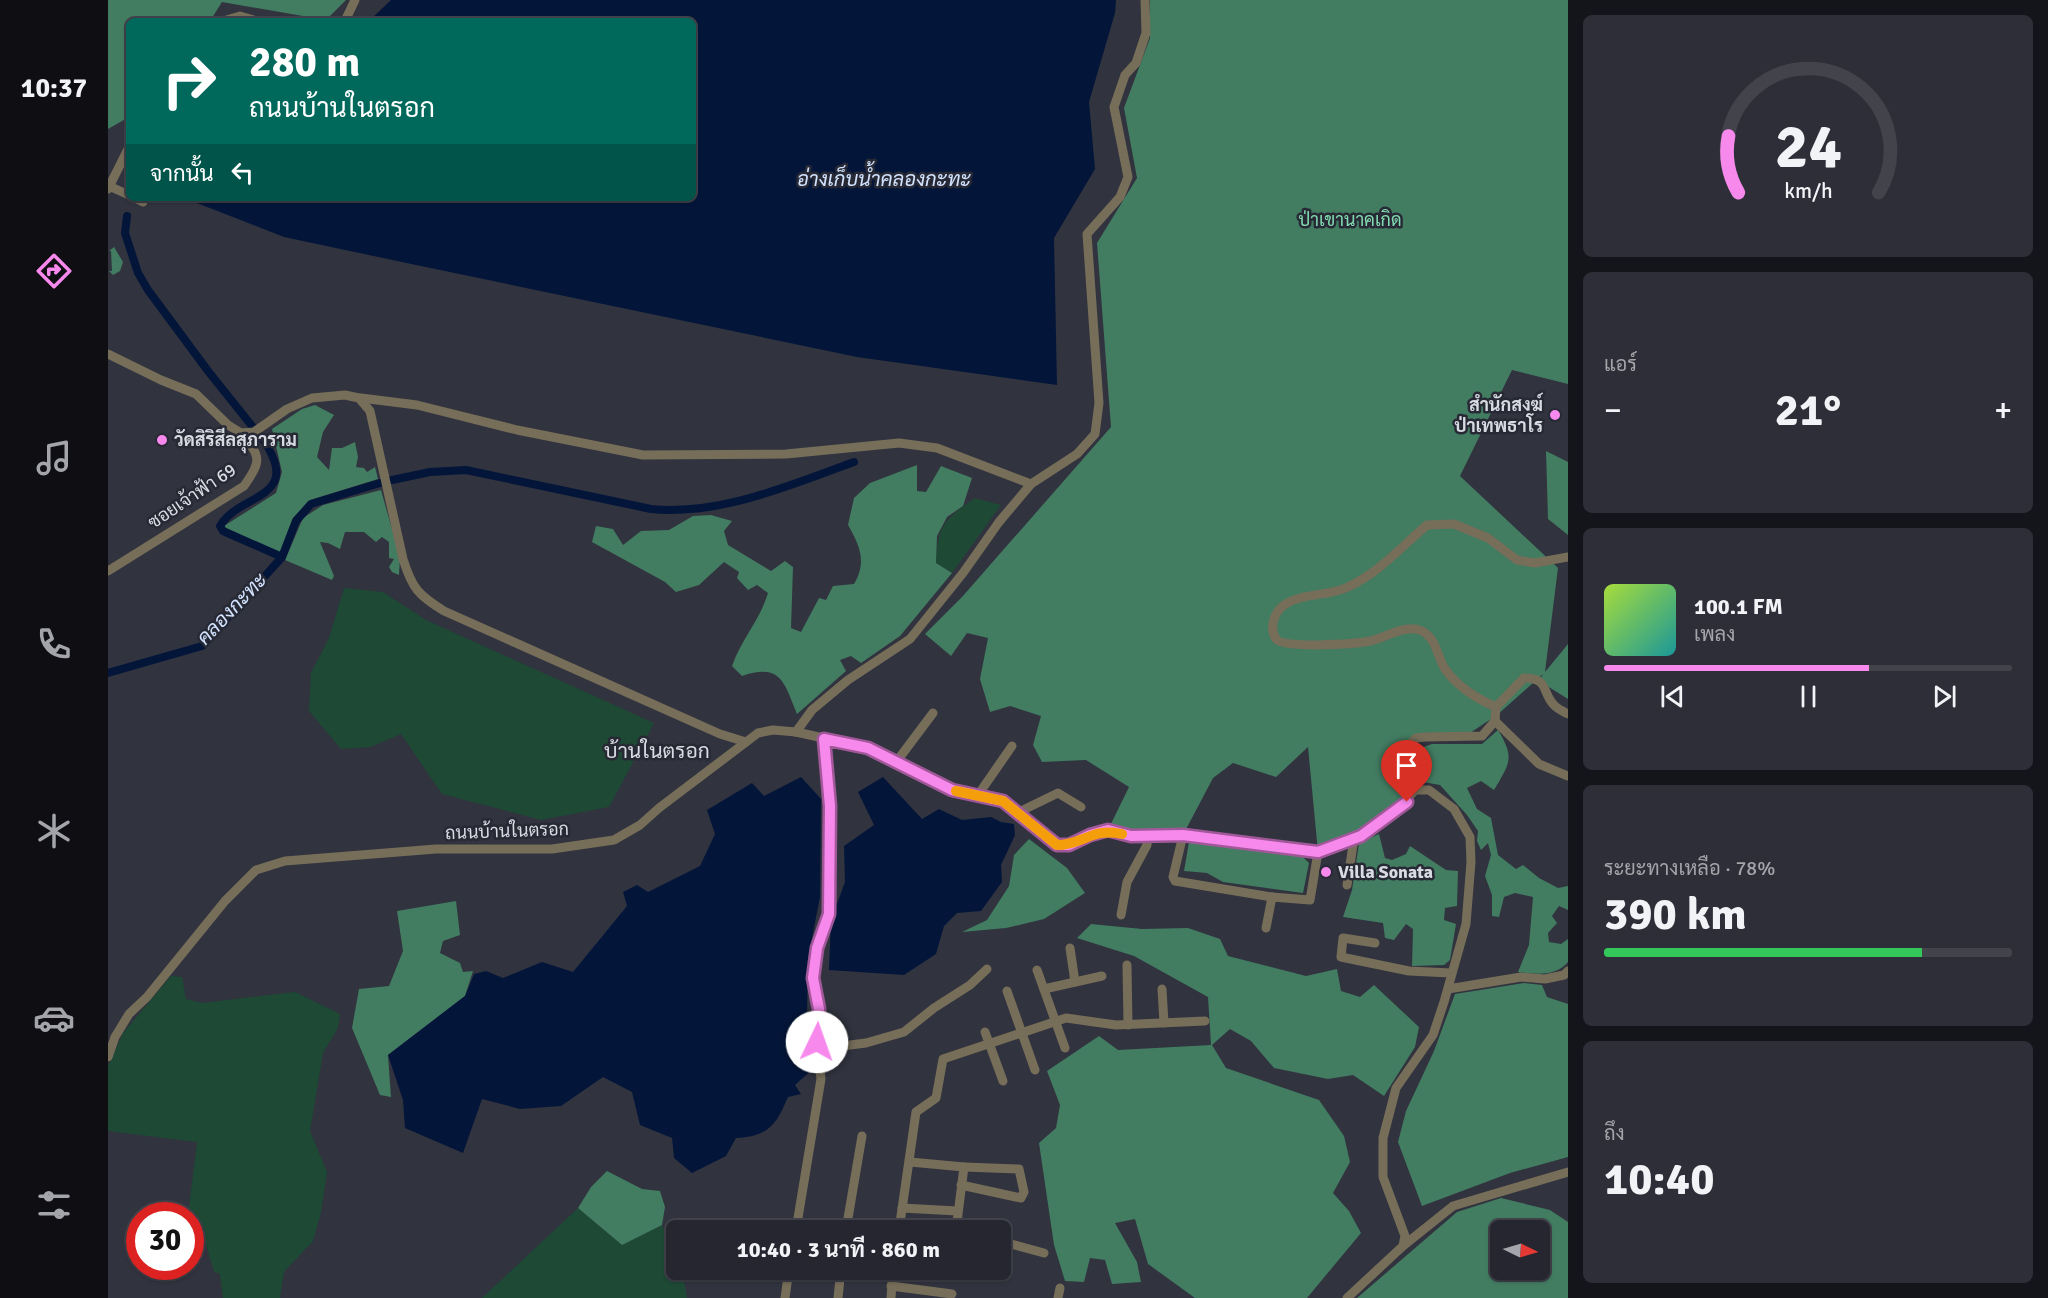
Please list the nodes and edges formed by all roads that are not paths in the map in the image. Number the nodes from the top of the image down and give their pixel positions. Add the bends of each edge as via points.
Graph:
1 (355, 0) edge
2 (1145, 0) edge
3 (346, 18) edge
4 (126, 153) edge
5 (109, 188) edge
6 (126, 194) edge
7 (108, 354) edge
8 (359, 398) junction
9 (241, 433) junction
10 (1031, 484) junction
11 (1568, 557) edge
12 (108, 571) edge
13 (1496, 707) junction
14 (933, 713) dead end
15 (1568, 714) edge
16 (1496, 721) junction
17 (796, 732) junction
18 (824, 739) junction
19 (746, 742) junction
20 (1012, 746) dead end
21 (897, 761) junction
22 (1568, 776) edge
23 (1415, 790) junction
24 (978, 795) junction
25 (1081, 807) dead end
26 (1019, 812) junction
27 (1183, 835) junction
28 (1148, 836) junction
29 (1354, 838) junction
30 (1318, 852) junction
31 (1347, 885) dead end
32 (1272, 897) junction
33 (1121, 915) dead end
34 (1266, 928) dead end
35 (1375, 943) dead end
36 (1070, 948) dead end
37 (1127, 965) dead end
38 (987, 969) dead end
39 (1037, 970) dead end
40 (1568, 971) edge
41 (1451, 973) junction
42 (1102, 976) dead end
43 (1075, 982) junction
44 (1044, 989) junction
45 (1162, 989) dead end
46 (1448, 989) junction
47 (1007, 991) dead end
48 (1056, 1020) junction
49 (1205, 1021) dead end
50 (1164, 1023) junction
51 (1128, 1025) junction
52 (985, 1032) dead end
53 (1022, 1032) junction
54 (989, 1043) junction
55 (1065, 1048) dead end
56 (818, 1049) junction
57 (108, 1057) edge
58 (1035, 1070) dead end
59 (1003, 1082) dead end
60 (862, 1136) dead end
61 (910, 1162) junction
62 (964, 1167) junction
63 (1568, 1172) edge
64 (961, 1185) junction
65 (902, 1208) junction
66 (957, 1211) junction
67 (798, 1220) edge
68 (848, 1220) edge
69 (900, 1220) edge
70 (957, 1220) edge
71 (1011, 1245) edge
72 (1402, 1246) junction
73 (1044, 1253) dead end
74 (787, 1280) edge
75 (840, 1280) edge
76 (892, 1280) edge
77 (891, 1286) junction
78 (1060, 1288) dead end
79 (952, 1294) dead end
80 (785, 1298) edge
81 (838, 1298) edge
82 (891, 1298) edge
83 (1058, 1298) edge
84 (1347, 1298) edge

1 - 3 street
2 - 10 street via 1146,33 1114,107 1128,177 1120,197 1087,234 1098,422 1085,447
4 - 5 street
5 - 6 street
7 - 9 street, ซอยเจ้าฟ้า 69 via 196,394
8 - 9 street via 312,398 287,409 254,432
8 - 10 street via 417,405 643,455 786,454 899,443 937,448
8 - 19 street via 370,411 403,559 421,597 720,734
9 - 12 street, ซอยเจ้าฟ้า 69 via 257,453 258,467 244,486
10 - 17 street via 910,639 812,710
11 - 13 street via 1535,562 1517,560 1488,538 1454,524 1427,525 1402,551 1348,588 1290,601 1272,623 1274,637 1292,645 1369,641 1414,628 1422,630 1433,642 1445,669 1473,697
13 - 15 street via 1524,678 1535,678 1543,683 1554,706
13 - 16 street
14 - 21 street
16 - 22 street via 1539,764
16 - 23 street via 1482,736 1416,738 1407,747 1406,770
17 - 18 street, ถนนบ้านในตรอก
17 - 19 street, ถนนบ้านในตรอก via 773,730 758,733
18 - 21 street, ถนนบ้านในตรอก via 868,748
18 - 56 street via 830,806 829,914 817,948 813,978 819,1009
19 - 57 street, ถนนบ้านในตรอก via 640,825 614,840 552,849 436,849 285,861 256,870 232,892 129,1014 114,1037
20 - 24 street
21 - 24 street, ถนนบ้านในตรอก via 952,790
23 - 29 street, ถนนบ้านในตรอก via 1397,811
23 - 41 street via 1429,790 1441,797 1454,809 1470,837 1466,924
24 - 26 street, ถนนบ้านในตรอก via 1003,801
25 - 26 street via 1058,793
26 - 28 street, ถนนบ้านในตรอก via 1057,845 1069,845 1108,830
27 - 28 street, ถนนบ้านในตรอก
27 - 30 street, ถนนบ้านในตรอก
27 - 32 street via 1174,880
28 - 33 street via 1127,882
29 - 30 street, ถนนบ้านในตรอก
29 - 31 street
30 - 32 street via 1310,900
32 - 34 street
35 - 41 street via 1343,938 1341,957 1409,971
36 - 43 street
37 - 51 street
38 - 56 street via 904,1032 866,1043
39 - 44 street
40 - 46 street via 1545,980 1521,977
41 - 46 street
42 - 43 street
43 - 44 street
44 - 48 street
45 - 50 street
46 - 72 street via 1433,1035 1396,1088 1383,1138 1383,1177 1405,1236
47 - 53 street
48 - 51 street
48 - 53 street
48 - 55 street
49 - 50 street
50 - 51 street
52 - 54 street
53 - 54 street
53 - 58 street
54 - 59 street
54 - 61 street via 943,1059 936,1098 916,1112
56 - 67 street via 821,1079
60 - 68 street
61 - 62 street
61 - 65 street
62 - 64 street
62 - 64 street via 1018,1168 1024,1192 1021,1198
63 - 72 street via 1453,1206
64 - 66 street
65 - 66 street
65 - 69 street
66 - 70 street
71 - 73 street
72 - 84 street
74 - 80 street
75 - 81 street
76 - 77 street
77 - 79 street
77 - 82 street
78 - 83 street

